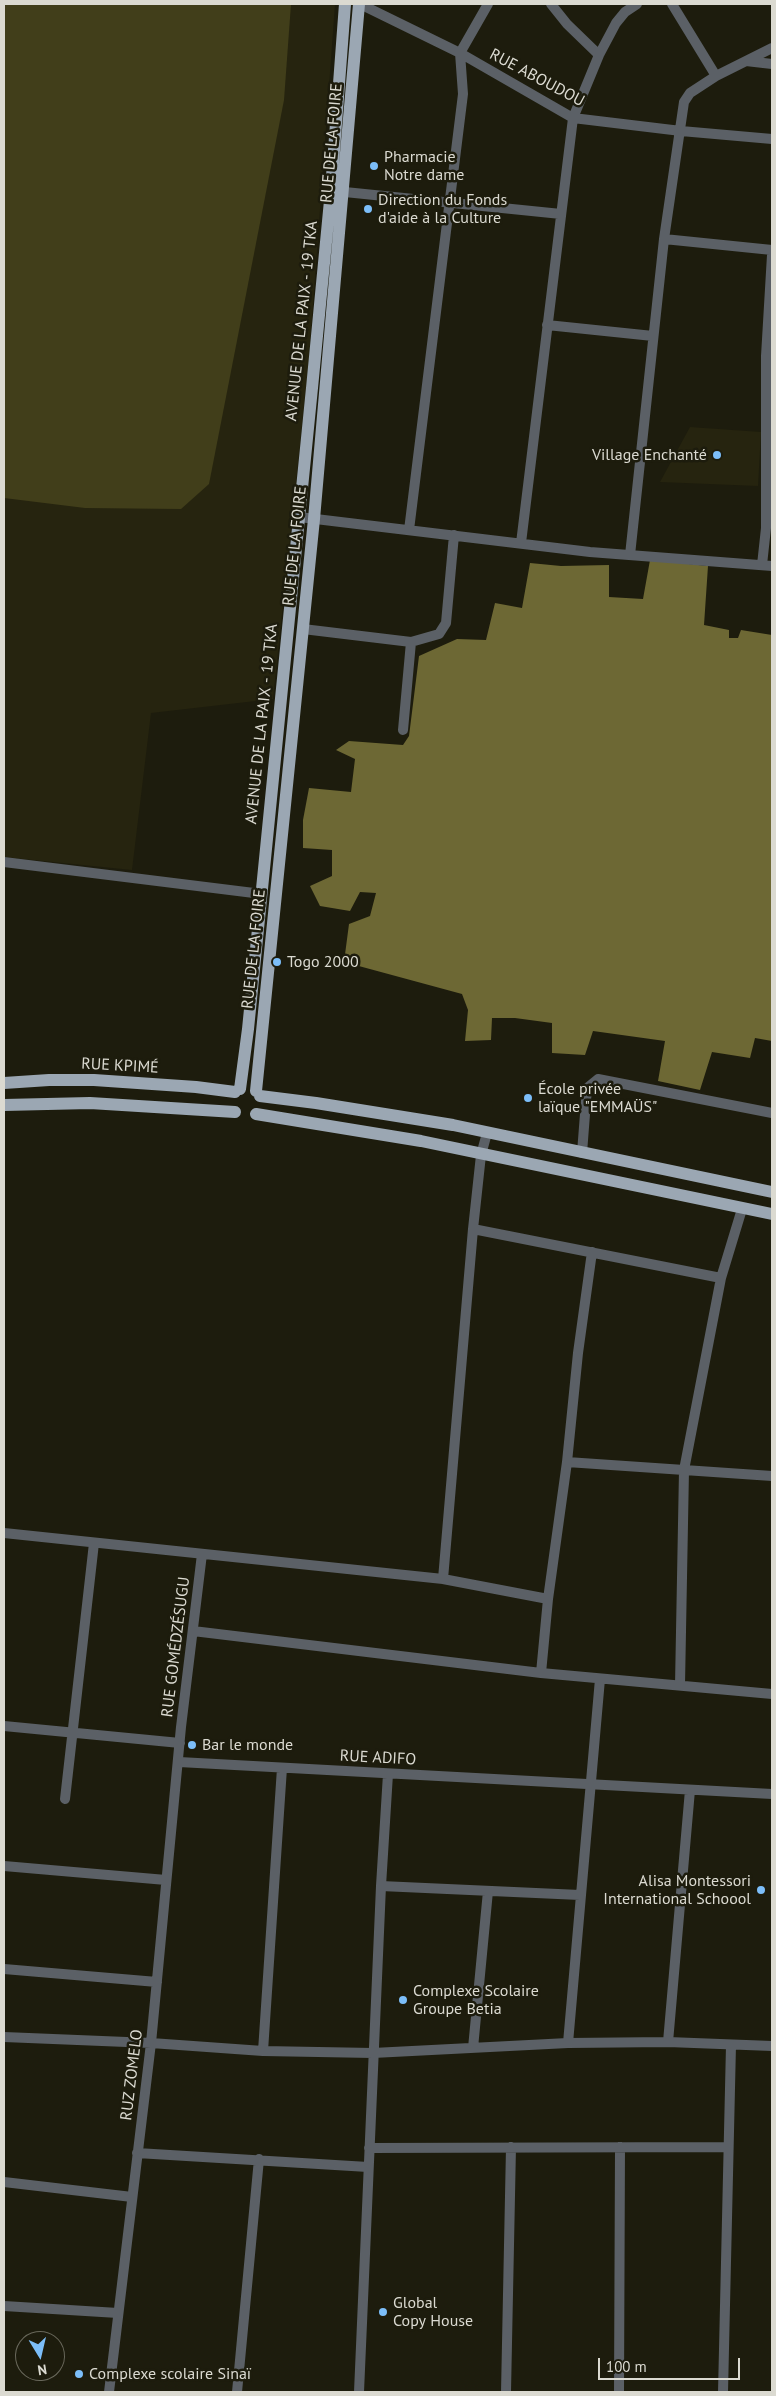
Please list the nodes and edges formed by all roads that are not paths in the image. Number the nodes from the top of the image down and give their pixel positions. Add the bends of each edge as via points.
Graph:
1 (345, 4) edge
2 (360, 4) edge
3 (488, 4) edge
4 (551, 4) edge
5 (637, 4) edge
6 (672, 4) edge
7 (772, 48) edge
8 (460, 53) junction
9 (599, 55) junction
10 (746, 61) junction
11 (772, 64) edge
12 (716, 76) junction
13 (573, 118) junction
14 (681, 131) junction
15 (772, 139) edge
16 (331, 190) junction
17 (344, 192) junction
18 (449, 201) junction
19 (561, 214) junction
20 (664, 239) junction
21 (772, 250) edge
22 (772, 256) edge
23 (547, 325) junction
24 (654, 336) junction
25 (769, 356) edge
26 (770, 455) edge
27 (299, 517) junction
28 (314, 519) junction
29 (409, 530) junction
30 (454, 535) junction
31 (521, 543) junction
32 (630, 555) junction
33 (767, 565) edge
34 (303, 629) junction
35 (411, 642) junction
36 (403, 730) dead end
37 (4, 862) edge
38 (262, 894) junction
39 (4, 1084) edge
40 (237, 1091) junction
41 (258, 1093) junction
42 (4, 1105) edge
43 (235, 1112) junction
44 (772, 1113) edge
45 (256, 1114) junction
46 (487, 1133) junction
47 (582, 1152) junction
48 (481, 1154) junction
49 (772, 1192) edge
50 (742, 1208) junction
51 (772, 1214) edge
52 (473, 1229) junction
53 (592, 1252) junction
54 (720, 1278) junction
55 (567, 1462) junction
56 (684, 1470) junction
57 (772, 1476) edge
58 (4, 1532) edge
59 (94, 1542) junction
60 (202, 1554) junction
61 (443, 1580) junction
62 (548, 1600) junction
63 (193, 1631) junction
64 (541, 1672) junction
65 (600, 1679) junction
66 (680, 1685) junction
67 (772, 1694) edge
68 (4, 1726) edge
69 (72, 1734) junction
70 (180, 1743) junction
71 (179, 1762) junction
72 (282, 1768) junction
73 (388, 1774) junction
74 (591, 1785) junction
75 (690, 1790) junction
76 (772, 1794) edge
77 (65, 1798) dead end
78 (4, 1866) edge
79 (166, 1880) junction
80 (381, 1886) junction
81 (488, 1891) junction
82 (580, 1895) junction
83 (4, 1969) edge
84 (158, 1982) junction
85 (4, 2037) edge
86 (668, 2042) junction
87 (151, 2043) junction
88 (568, 2043) junction
89 (730, 2045) junction
90 (772, 2046) edge
91 (474, 2048) junction
92 (263, 2051) junction
93 (373, 2053) junction
94 (511, 2147) junction
95 (620, 2147) junction
96 (728, 2147) junction
97 (369, 2148) junction
98 (137, 2153) junction
99 (259, 2159) junction
100 (368, 2167) junction
101 (4, 2182) edge
102 (132, 2197) junction
103 (4, 2306) edge
104 (118, 2314) junction
105 (108, 2392) edge
106 (237, 2392) edge
107 (360, 2392) edge
108 (506, 2392) edge
109 (619, 2392) edge
110 (723, 2392) edge

1 - 16 main road, AVENUE DE LA PAIX - 19 TKA
2 - 8 street, RUE ABOUDOU
2 - 17 main road, RUE DE LA FOIRE
3 - 8 street
4 - 9 street via 566,24
5 - 9 street via 616,24
6 - 12 street
7 - 10 street
8 - 13 street, RUE ABOUDOU
8 - 18 street via 463,94
9 - 13 street
10 - 11 street
10 - 12 street
12 - 14 street via 686,98
13 - 14 street, RUE ABOUDOU
13 - 19 street
14 - 15 street, RUE ABOUDOU
14 - 20 street
16 - 17 street
16 - 27 main road, AVENUE DE LA PAIX - 19 TKA
17 - 18 street
17 - 28 main road, RUE DE LA FOIRE
18 - 19 street
18 - 29 street
19 - 23 street
20 - 21 street
20 - 24 street
22 - 25 street
23 - 24 street
23 - 31 street
24 - 32 street
25 - 26 street
26 - 33 street
27 - 28 street
27 - 38 main road, AVENUE DE LA PAIX - 19 TKA
28 - 29 street
28 - 34 main road, RUE DE LA FOIRE
29 - 30 street
30 - 31 street
30 - 35 street via 446,623 439,634
31 - 32 street
32 - 33 street
34 - 35 street
34 - 41 main road, RUE DE LA FOIRE
35 - 36 street
37 - 38 street
38 - 40 main road, AVENUE DE LA PAIX - 19 TKA via 246,1043
39 - 40 main road, RUE KPIMÉ via 94,1080
40 - 41 main road via 250,1088
40 - 43 main road via 231,1102
41 - 45 main road via 261,1106
41 - 46 main road
42 - 43 main road via 90,1103
43 - 45 main road via 243,1117
44 - 47 street via 598,1080 587,1088
45 - 48 main road
46 - 47 main road
46 - 48 street
47 - 49 main road
48 - 50 main road
48 - 52 street
50 - 51 main road
50 - 54 street
52 - 53 street
52 - 61 street
53 - 54 street
53 - 55 street
54 - 56 street
55 - 56 street
55 - 62 street
56 - 57 street
56 - 66 street
58 - 59 street
59 - 60 street
59 - 69 street
60 - 61 street
60 - 63 street, RUE GOMÉDZÉSUGU
61 - 62 street
62 - 64 street
63 - 64 street
63 - 70 street, RUE GOMÉDZÉSUGU
64 - 65 street
65 - 66 street
65 - 74 street
66 - 67 street
68 - 69 street
69 - 70 street
69 - 77 street
70 - 71 street
71 - 72 street, RUE ADIFO
71 - 79 street, RUZ ZOMELO
72 - 73 street, RUE ADIFO
72 - 92 street
73 - 74 street, RUE ADIFO
73 - 80 street
74 - 75 street, RUE ADIFO
74 - 82 street
75 - 76 street, RUE ADIFO
75 - 86 street
78 - 79 street
79 - 84 street, RUZ ZOMELO
80 - 81 street
80 - 93 street
81 - 82 street
81 - 91 street
82 - 88 street
83 - 84 street
84 - 87 street, RUZ ZOMELO
85 - 87 street
86 - 88 street
86 - 89 street
87 - 92 street
87 - 98 street, RUZ ZOMELO
88 - 91 street
89 - 90 street
89 - 96 street
91 - 93 street
92 - 93 street
93 - 97 street
94 - 95 street
94 - 97 street
94 - 108 street
95 - 96 street
95 - 109 street
96 - 110 street
97 - 100 street
98 - 99 street
98 - 102 street, RUZ ZOMELO
99 - 100 street
99 - 106 street
100 - 107 street
101 - 102 street
102 - 104 street, RUZ ZOMELO
103 - 104 street
104 - 105 street, RUZ ZOMELO

